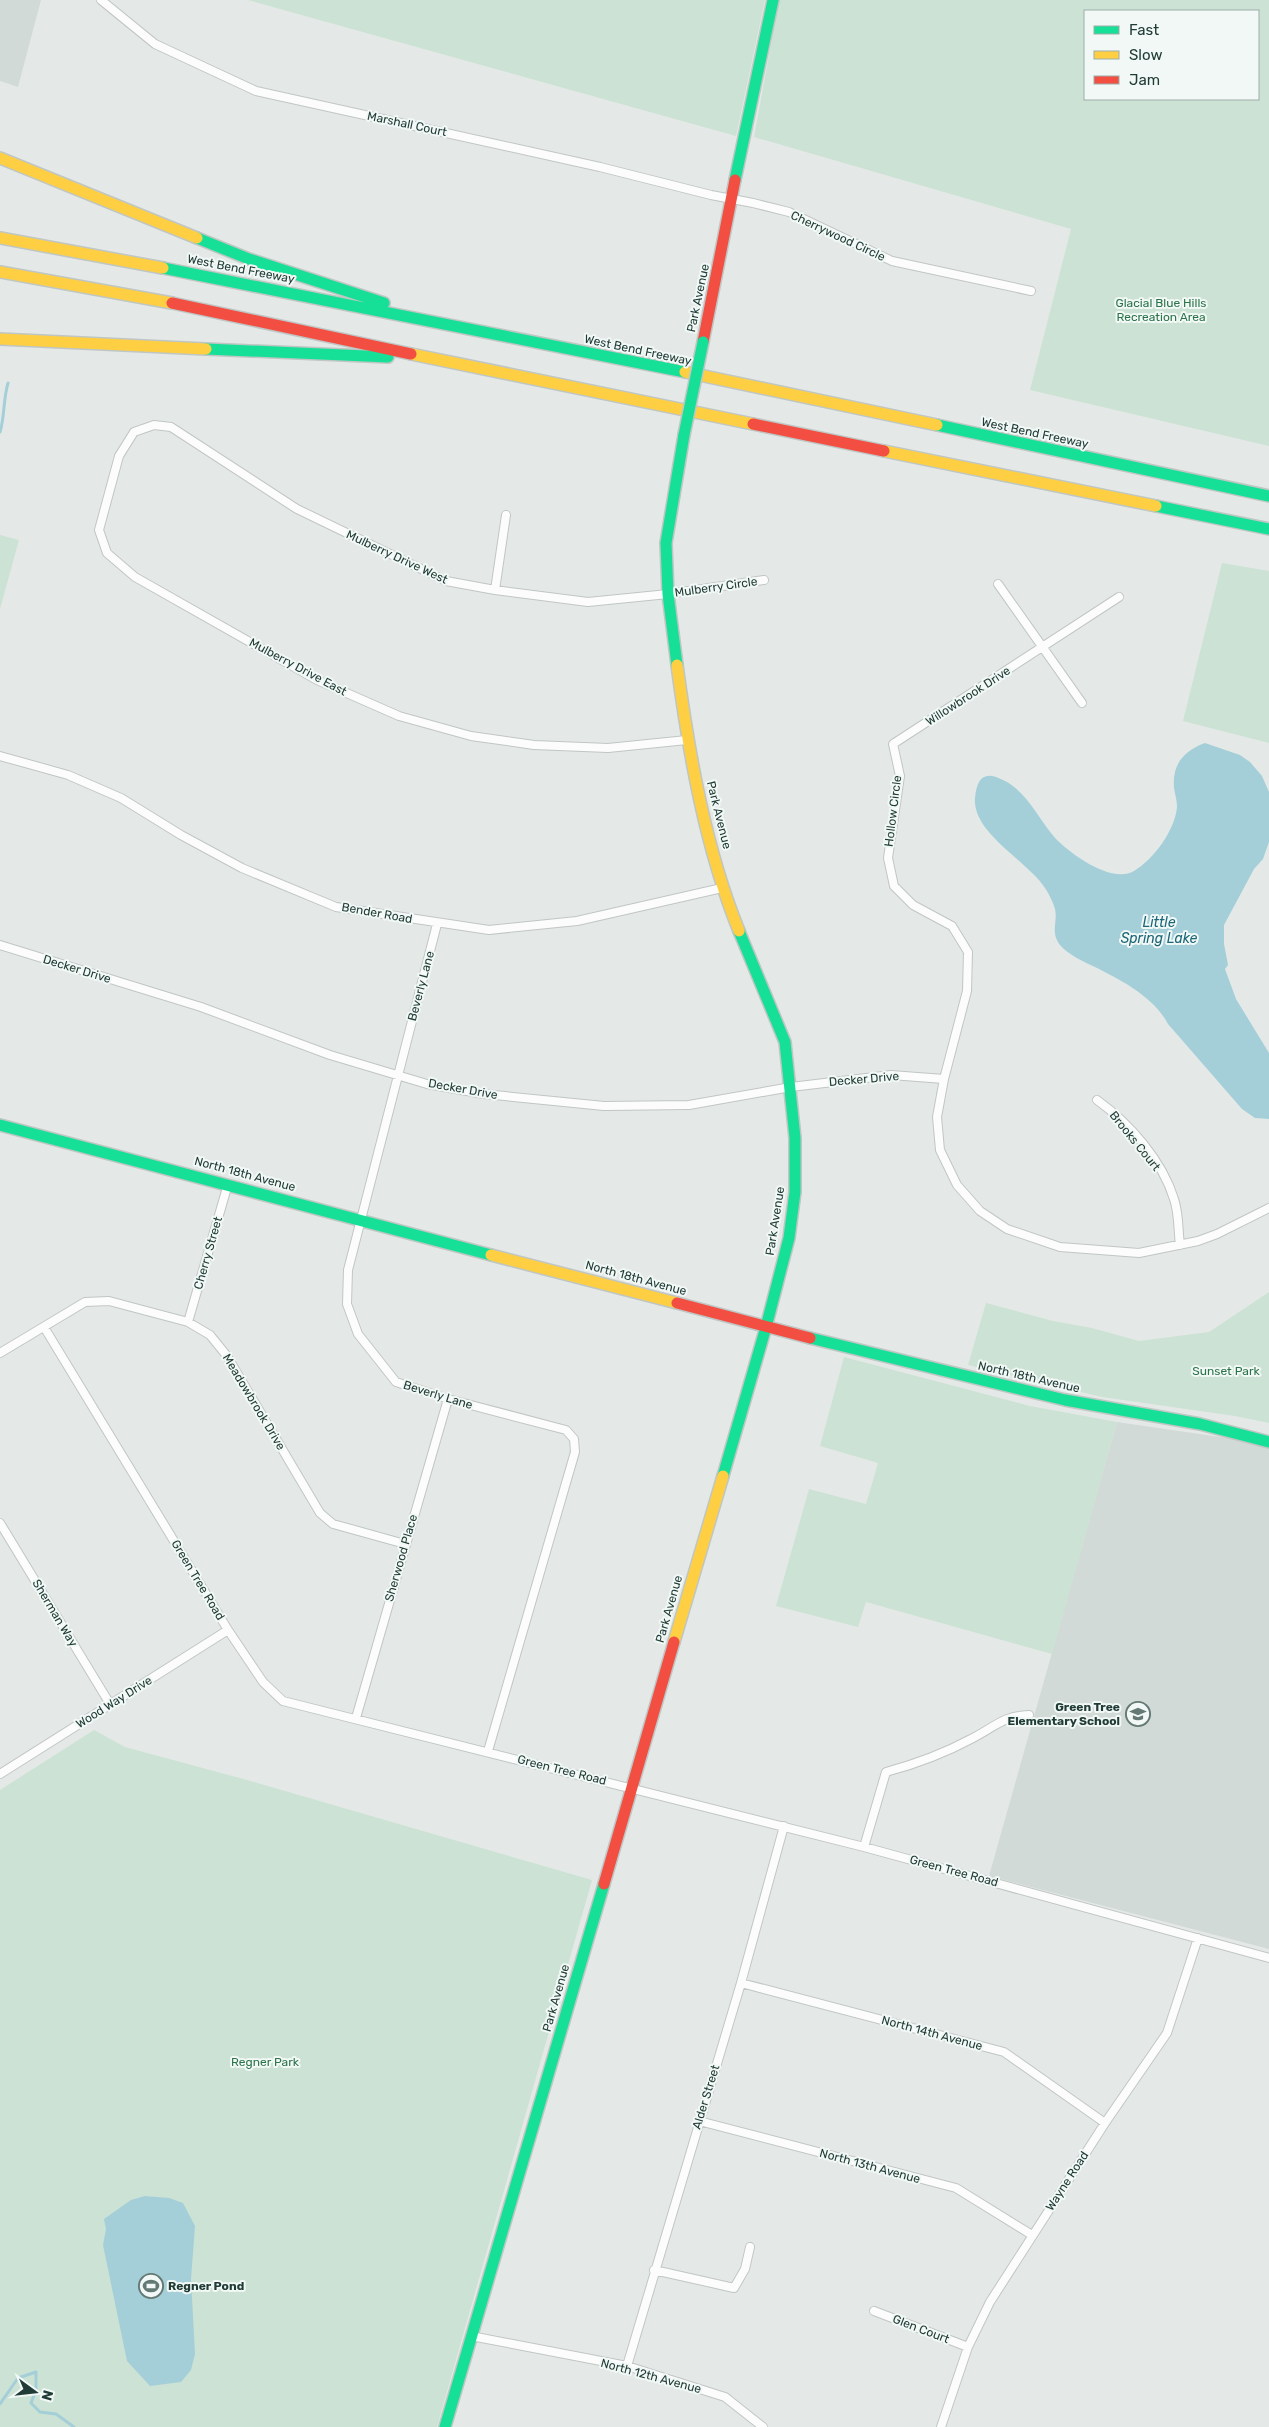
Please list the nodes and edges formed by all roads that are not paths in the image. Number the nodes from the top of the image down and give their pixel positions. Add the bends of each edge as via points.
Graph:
1 (101, 0) edge
2 (773, 0) edge
3 (0, 158) edge
4 (733, 200) junction
5 (0, 238) edge
6 (0, 272) edge
7 (1031, 291) dead end
8 (427, 319) junction
9 (0, 339) edge
10 (432, 359) junction
11 (154, 425) joint
12 (1269, 496) edge
13 (506, 516) dead end
14 (1269, 529) edge
15 (764, 580) dead end
16 (998, 584) dead end
17 (495, 590) junction
18 (668, 594) junction
19 (1119, 597) dead end
20 (1042, 648) junction
21 (1082, 703) dead end
22 (686, 740) junction
23 (893, 744) joint
24 (0, 756) edge
25 (722, 888) junction
26 (437, 924) junction
27 (0, 945) edge
28 (398, 1075) junction
29 (944, 1079) junction
30 (791, 1087) junction
31 (1097, 1100) dead end
32 (0, 1125) edge
33 (228, 1184) junction
34 (1269, 1208) edge
35 (361, 1218) junction
36 (1180, 1245) junction
37 (188, 1322) junction
38 (44, 1327) junction
39 (766, 1327) junction
40 (0, 1353) edge
41 (448, 1398) junction
42 (1269, 1442) edge
43 (0, 1523) edge
44 (405, 1544) junction
45 (228, 1630) junction
46 (110, 1704) junction
47 (1029, 1715) dead end
48 (356, 1718) junction
49 (488, 1751) junction
50 (0, 1774) edge
51 (631, 1788) junction
52 (784, 1826) junction
53 (864, 1847) junction
54 (1198, 1938) junction
55 (1269, 1958) edge
56 (742, 1983) junction
57 (698, 2121) junction
58 (1105, 2123) junction
59 (1032, 2235) junction
60 (750, 2247) dead end
61 (654, 2270) junction
62 (874, 2310) dead end
63 (471, 2336) junction
64 (968, 2347) junction
65 (627, 2366) junction
66 (444, 2427) edge
67 (763, 2427) edge
68 (941, 2427) edge

1 - 4 street, Marshall Court via 155,44 256,91 600,167
2 - 4 main road, Park Avenue
3 - 8 main road via 249,259
4 - 7 street, Cherrywood Circle via 789,212 892,261
4 - 18 main road, Park Avenue, bridge via 684,435 666,543
5 - 8 main road, West Bend Freeway
6 - 10 main road via 158,300
8 - 12 main road, West Bend Freeway
9 - 10 main road
10 - 14 main road
11 - 17 street, Mulberry Drive West via 171,428 297,509 446,582
11 - 22 street, Mulberry Drive East via 134,432 119,456 98,530 107,553 135,577 317,680 399,716 471,736 534,745 608,748
13 - 17 street
15 - 18 street, Mulberry Circle
16 - 20 street
17 - 18 street, Mulberry Drive West via 588,602
18 - 22 main road, Park Avenue
19 - 20 street, Willowbrook Drive
20 - 21 street
20 - 23 street, Willowbrook Drive
22 - 25 main road, Park Avenue
23 - 29 street, Hollow Circle via 900,776 888,858 894,886 913,905 952,926 968,952 967,991
24 - 26 street, Bender Road via 68,775 121,798 242,868 336,906
25 - 26 street, Bender Road via 577,921 489,930
25 - 30 main road, Park Avenue via 785,1042
26 - 28 street, Beverly Lane
27 - 28 street, Decker Drive via 201,1007 330,1055
28 - 30 street, Decker Drive via 426,1084 484,1094 604,1106 688,1105
28 - 35 street, Beverly Lane
29 - 30 street, Decker Drive via 891,1075
29 - 36 street, Hollow Circle via 938,1117 940,1150 957,1185 980,1211 1008,1229 1060,1247 1139,1253
30 - 39 main road, Park Avenue via 795,1192 789,1238
31 - 36 street, Brooks Court via 1113,1112 1158,1165 1174,1200
32 - 33 main road, North 18th Avenue
33 - 35 main road, North 18th Avenue
33 - 37 street, Cherry Street
34 - 36 street, Hollow Circle via 1217,1234
35 - 39 main road, North 18th Avenue
35 - 41 street, Beverly Lane via 348,1270 347,1304 358,1334 396,1382
37 - 38 street, Meadowbrook Drive via 109,1301 84,1302
37 - 44 street, Meadowbrook Drive via 210,1335 228,1356 320,1513 333,1524
38 - 40 street, Meadowbrook Drive
38 - 45 street, Green Tree Road
39 - 42 main road, North 18th Avenue via 1065,1400 1200,1424
39 - 51 main road, Park Avenue
41 - 44 street, Sherwood Place
41 - 49 street, Beverly Lane via 566,1430 574,1439 575,1452
43 - 46 street, Sherman Way
44 - 48 street, Sherwood Place
45 - 46 street, Wood Way Drive
45 - 48 street, Green Tree Road via 262,1682 284,1701
46 - 50 street, Wood Way Drive
47 - 53 street via 1011,1716 924,1761 886,1772
48 - 49 street, Green Tree Road
49 - 51 street, Green Tree Road
51 - 52 street, Green Tree Road
51 - 63 main road, Park Avenue
52 - 53 street, Green Tree Road
52 - 56 street, Alder Street
53 - 54 street, Green Tree Road
54 - 55 street, Green Tree Road
54 - 58 street, Wayne Road via 1167,2032
56 - 57 street, Alder Street
56 - 58 street, North 14th Avenue via 1004,2052
57 - 59 street, North 13th Avenue via 956,2188
57 - 61 street, Alder Street
58 - 59 street, Wayne Road
59 - 64 street, Wayne Road via 990,2302
60 - 61 street via 745,2269 734,2288
61 - 65 street, Alder Street
62 - 64 street, Glen Court
63 - 65 street, North 12th Avenue
63 - 66 main road, Park Avenue
64 - 68 street, Wayne Road
65 - 67 street, North 12th Avenue via 725,2397

